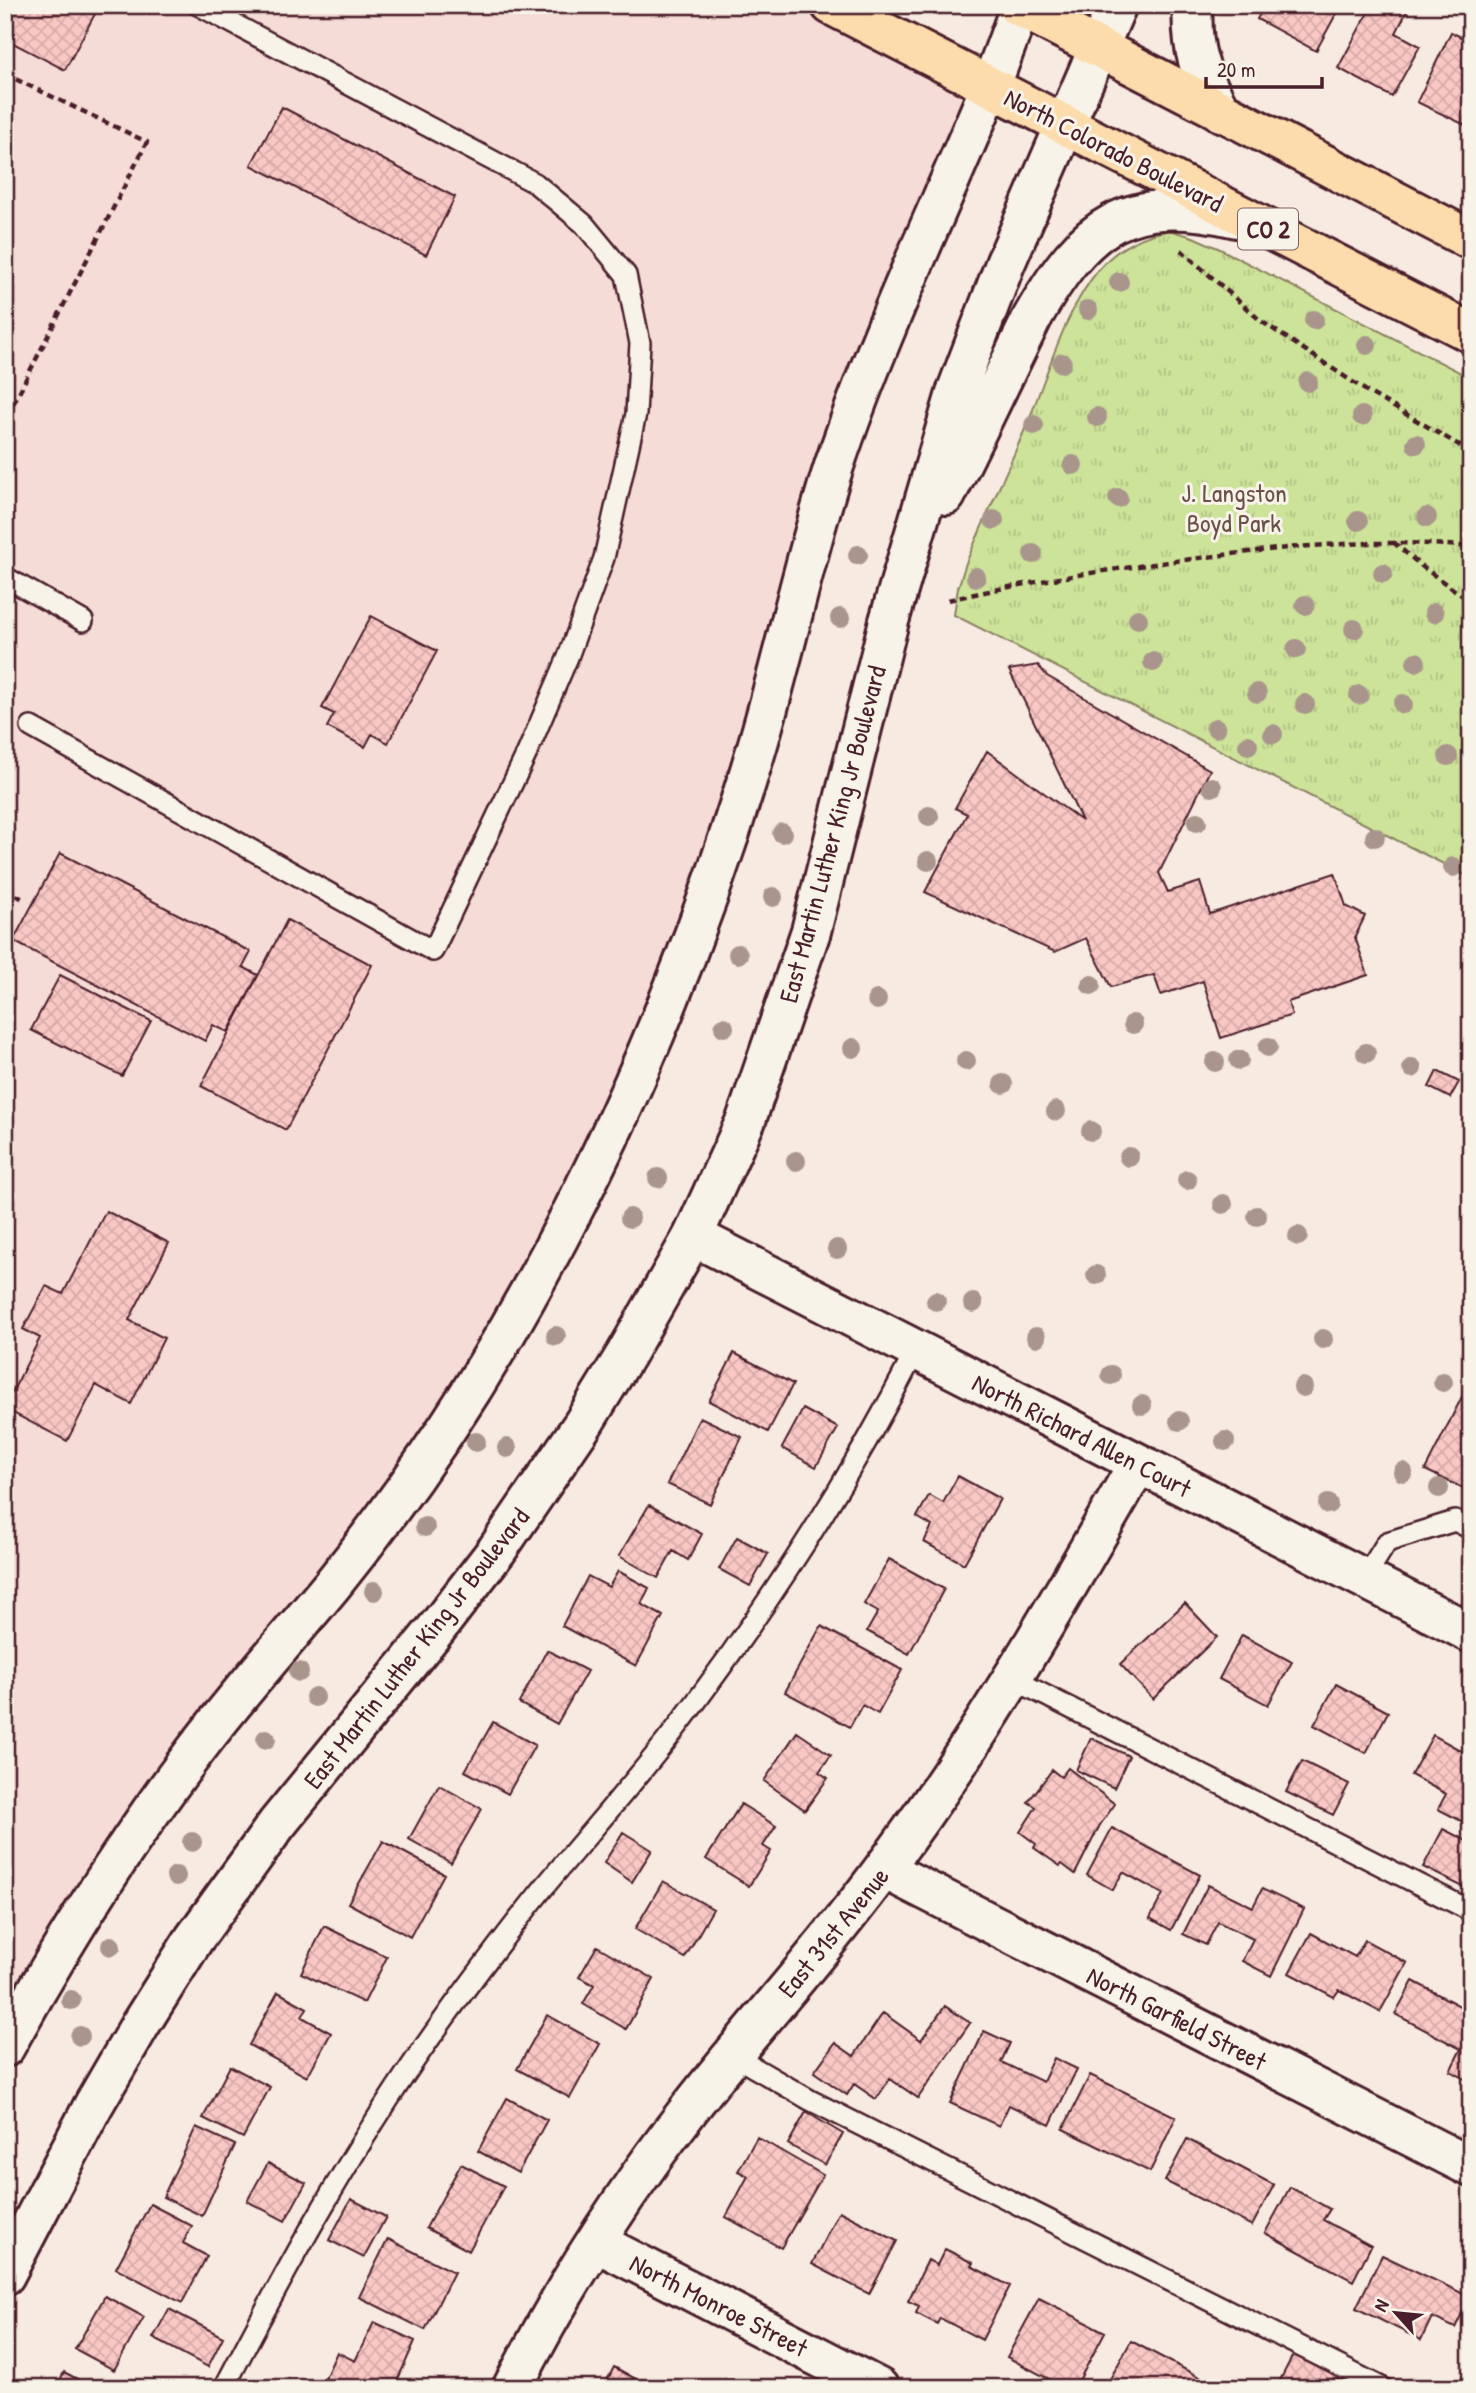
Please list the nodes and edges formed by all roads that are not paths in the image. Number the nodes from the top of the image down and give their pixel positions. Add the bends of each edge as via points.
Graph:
1 (198, 5) edge
2 (831, 5) edge
3 (1118, 5) edge
4 (1193, 5) edge
5 (1019, 6) edge
6 (1098, 47) junction
7 (990, 87) junction
8 (1221, 111) junction
9 (1064, 125) junction
10 (1255, 222) junction
11 (1471, 240) edge
12 (1471, 333) edge
13 (5, 578) edge
14 (83, 621) dead end
15 (888, 621) junction
16 (31, 727) dead end
17 (693, 1236) junction
18 (916, 1350) junction
19 (1138, 1464) junction
20 (1471, 1528) edge
21 (1364, 1579) junction
22 (1471, 1633) edge
23 (1013, 1679) junction
24 (884, 1869) junction
25 (1471, 1911) edge
26 (5, 2047) edge
27 (734, 2056) junction
28 (1471, 2167) edge
29 (596, 2242) junction
30 (5, 2275) edge
31 (224, 2388) edge
32 (512, 2388) edge
33 (879, 2388) edge
34 (1384, 2388) edge

1 - 16 lane via 535,183 584,223 626,275 640,342 636,414 604,558 527,753 433,951
2 - 7 main road, North Colorado Boulevard / CO 2
3 - 6 main road, East Martin Luther King Jr Boulevard
4 - 8 main road via 1197,61
5 - 6 main road
5 - 7 main road
6 - 8 main road
6 - 9 main road, East Martin Luther King Jr Boulevard
7 - 9 main road, North Colorado Boulevard / CO 2
7 - 26 main road via 848,426 752,766 705,906 630,1090 555,1245 425,1461 155,1806 81,1914
8 - 11 main road
9 - 10 main road, North Colorado Boulevard / CO 2
9 - 15 main road, East Martin Luther King Jr Boulevard via 957,390
10 - 12 main road, North Colorado Boulevard / CO 2
10 - 15 main road via 1183,209 1148,211 1100,230 1078,249 1032,318
13 - 14 lane
15 - 17 main road, East Martin Luther King Jr Boulevard via 808,941 746,1120
17 - 18 main road, North Richard Allen Court
17 - 30 main road, East Martin Luther King Jr Boulevard via 583,1424 496,1550 277,1824 194,1939 98,2096
18 - 19 main road, North Richard Allen Court
18 - 31 lane via 842,1486 746,1634 623,1796 499,1945 404,2075 281,2278
19 - 21 main road, North Richard Allen Court
19 - 23 main road, East 31st Avenue
20 - 21 lane via 1455,1521 1388,1542
21 - 22 main road, North Richard Allen Court
23 - 24 main road, East 31st Avenue
23 - 25 lane
24 - 27 main road, East 31st Avenue
24 - 28 main road, North Garfield Street
27 - 29 main road, East 31st Avenue via 690,2108
27 - 34 lane via 810,2100
29 - 32 main road, East 31st Avenue
29 - 33 main road, North Monroe Street

